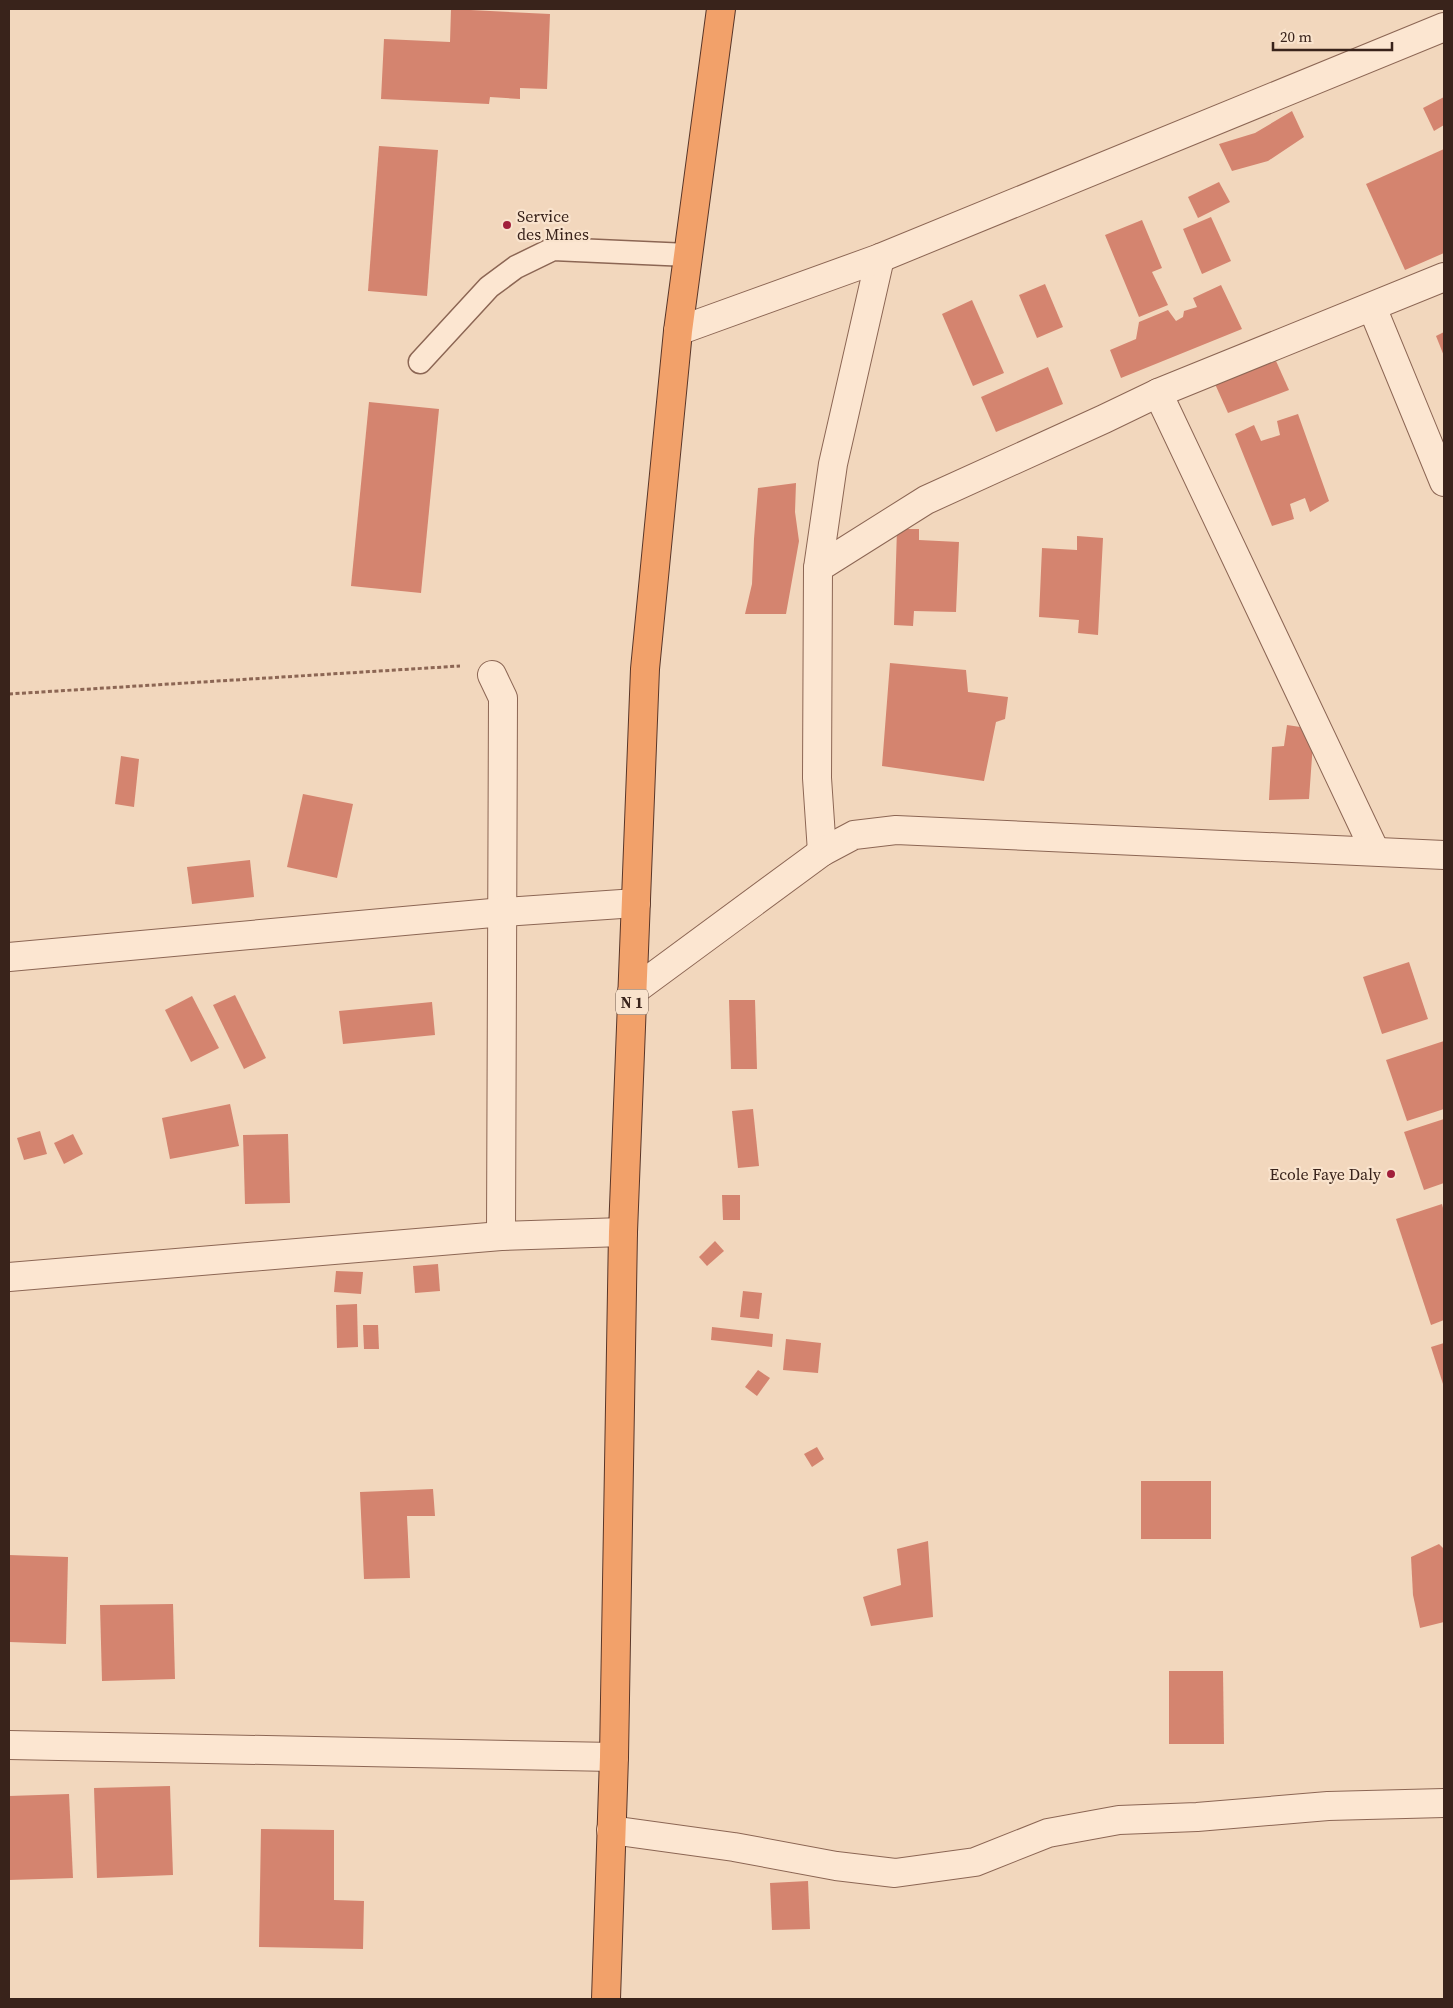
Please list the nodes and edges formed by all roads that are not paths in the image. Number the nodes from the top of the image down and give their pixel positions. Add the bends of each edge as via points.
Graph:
1 (721, 9) edge
2 (1444, 27) edge
3 (688, 255) junction
4 (880, 258) junction
5 (1444, 278) edge
6 (1372, 307) junction
7 (678, 330) junction
8 (420, 362) dead end
9 (1158, 393) junction
10 (1444, 482) edge
11 (818, 568) junction
12 (492, 675) road end
13 (1375, 851) junction
14 (822, 852) junction
15 (1444, 855) edge
16 (636, 903) junction
17 (503, 912) junction
18 (9, 957) edge
19 (632, 992) junction
20 (623, 1232) junction
21 (501, 1236) junction
22 (9, 1278) edge
23 (9, 1745) edge
24 (614, 1757) junction
25 (1444, 1803) edge
26 (611, 1830) junction
27 (606, 1999) edge

1 - 3 highway, N 1
2 - 4 street
3 - 7 highway, N 1
3 - 8 lane via 553,249 516,267 489,287
4 - 7 street
4 - 11 street via 832,464
5 - 6 street
6 - 9 street
6 - 10 street
7 - 16 highway, N 1 via 645,669
9 - 11 street via 926,500
9 - 13 street
11 - 14 street via 817,778
12 - 17 street via 503,698
13 - 14 street via 896,830 854,834
13 - 15 street
14 - 19 street
16 - 17 street
16 - 19 highway, N 1
17 - 18 street
17 - 21 street
19 - 20 highway, N 1
20 - 21 street
20 - 24 highway, N 1
21 - 22 street
23 - 24 street
24 - 26 highway, N 1
25 - 26 street via 1328,1806 1119,1820 1048,1833 974,1862 895,1873
26 - 27 highway, N 1

